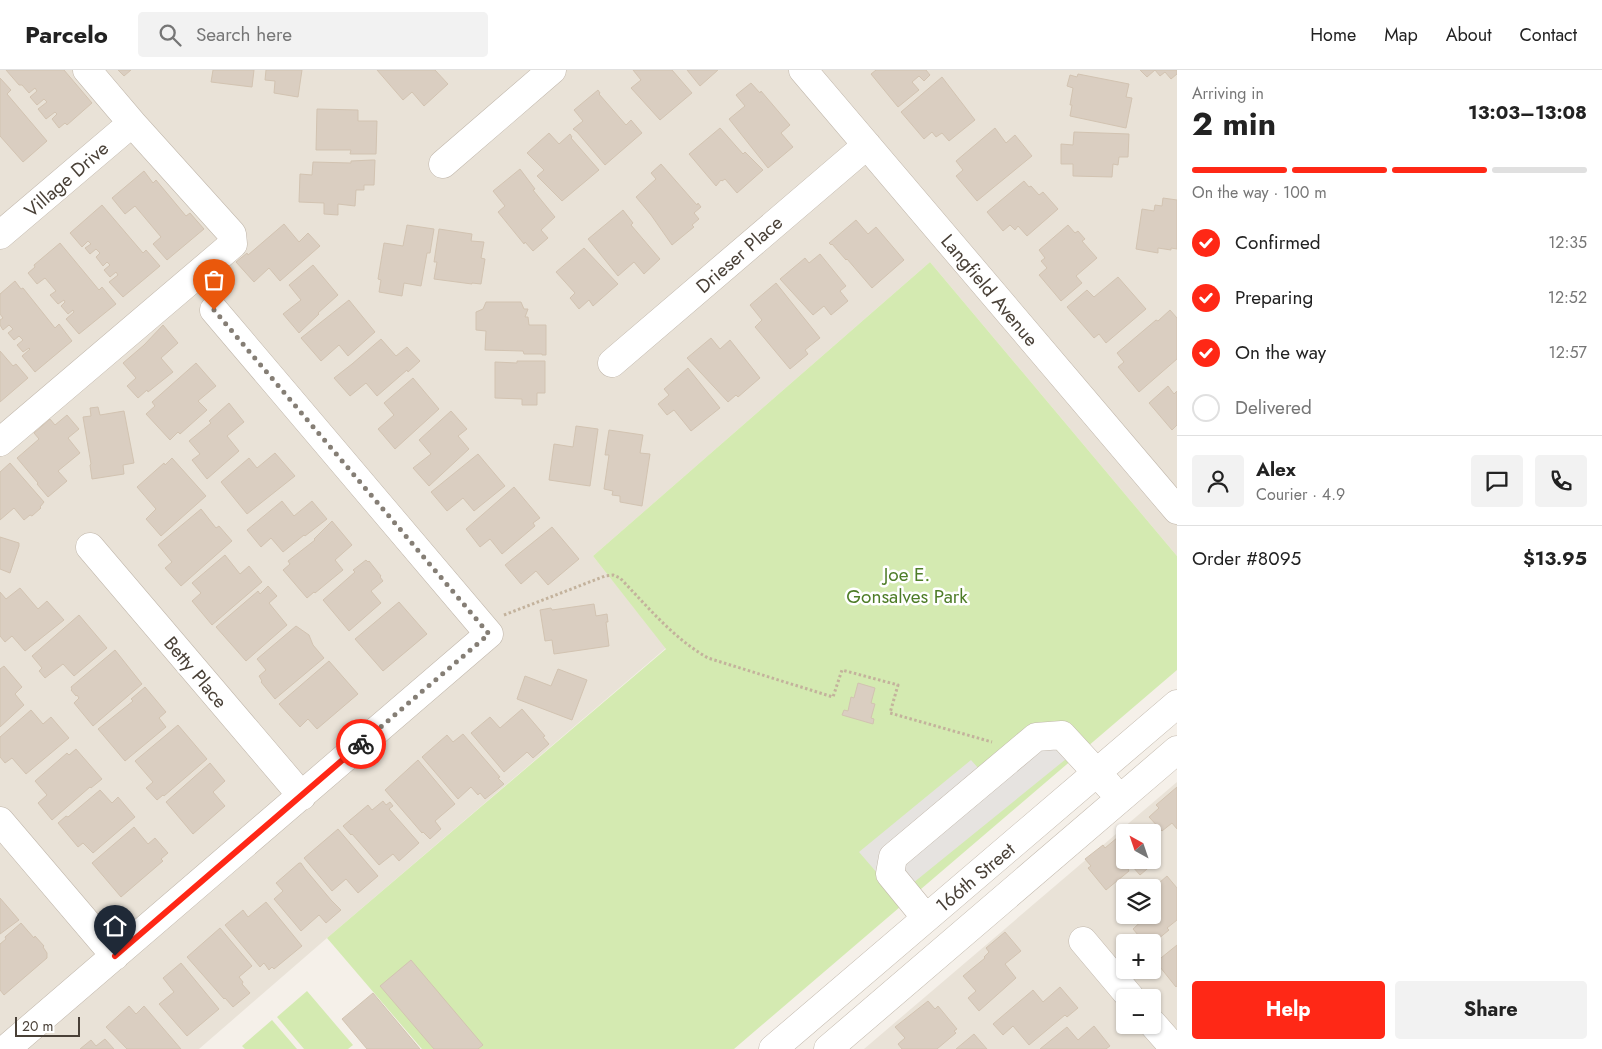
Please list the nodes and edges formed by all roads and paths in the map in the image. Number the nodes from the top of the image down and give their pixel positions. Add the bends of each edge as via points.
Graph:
1 (87, 70) edge
2 (552, 70) edge
3 (803, 70) edge
4 (132, 123) junction
5 (867, 145) junction
6 (443, 164) dead end
7 (0, 235) edge
8 (214, 310) dead end
9 (612, 363) dead end
10 (0, 442) edge
11 (1175, 505) edge
12 (90, 547) dead end
13 (485, 629) junction
14 (1177, 704) edge
15 (1177, 750) edge
16 (1012, 757) junction
17 (1096, 773) junction
18 (302, 796) junction
19 (1120, 799) junction
20 (0, 822) edge
21 (926, 918) junction
22 (1083, 941) dead end
23 (115, 956) junction
24 (1123, 989) edge
25 (809, 1018) junction
26 (1161, 1033) edge
27 (832, 1048) edge
28 (6, 1049) edge
29 (773, 1049) edge
30 (1175, 1049) edge

1 - 4 street
2 - 6 street
3 - 5 street, Langfield Avenue
4 - 7 street, Village Drive
4 - 10 street via 232,234 233,244
5 - 9 street, Drieser Place
5 - 11 street, Langfield Avenue
8 - 13 street
12 - 18 street, Betty Place
13 - 16 path via 613,575 620,578 689,647 708,658 834,697 842,670 898,685 890,713 1001,745
13 - 18 street
14 - 17 street, 166th Street
15 - 19 street, 166th Street
16 - 17 street via 1036,737 1062,735
16 - 21 street via 893,857 890,874
17 - 19 street
17 - 21 street, 166th Street
18 - 23 street
19 - 27 street, 166th Street
20 - 23 street
21 - 25 street, 166th Street
22 - 24 street
23 - 28 street
25 - 27 street
25 - 29 street, 166th Street
26 - 30 street

